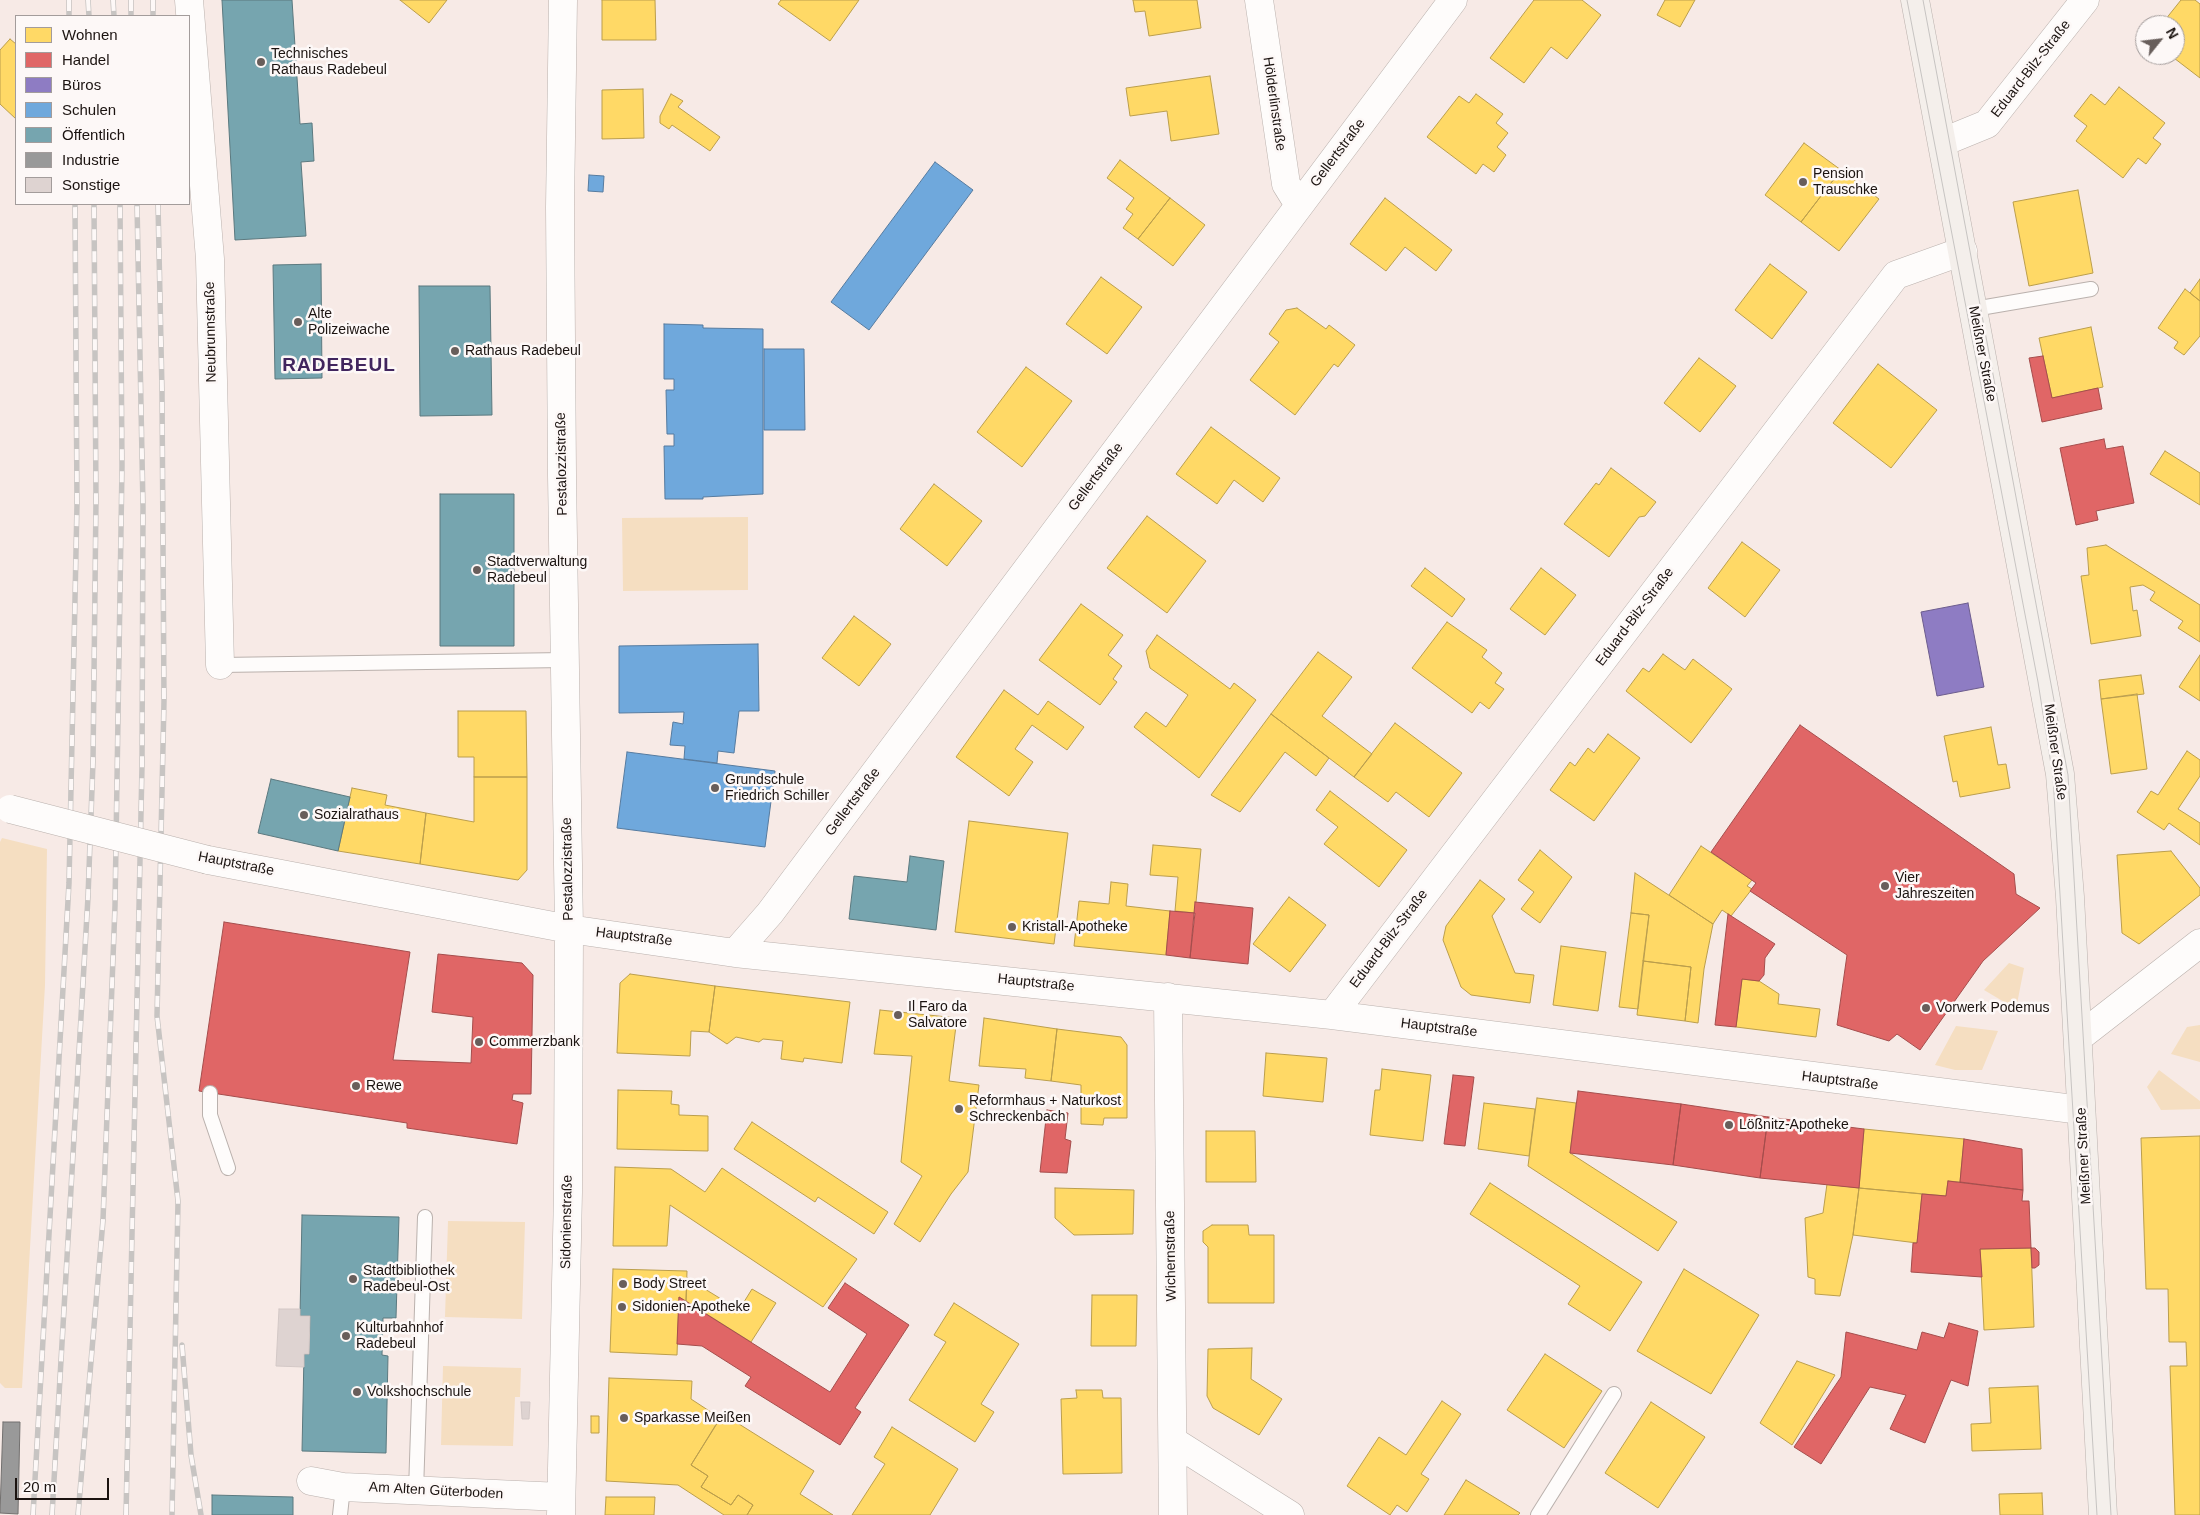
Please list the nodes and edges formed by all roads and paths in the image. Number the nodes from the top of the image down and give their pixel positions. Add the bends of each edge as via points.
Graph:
1 (189, 0) edge
2 (563, 0) edge
3 (1259, 0) edge
4 (1453, 0) edge
5 (1915, 0) edge
6 (2085, 0) edge
7 (1943, 142) junction
8 (1299, 206) junction
9 (1963, 251) junction
10 (2091, 289) dead end
11 (1974, 309) junction
12 (565, 660) junction
13 (220, 665) joint
14 (5, 808) edge
15 (569, 929) junction
16 (2200, 943) edge
17 (735, 953) junction
18 (1168, 997) junction
19 (1332, 1014) junction
20 (2078, 1038) junction
21 (210, 1093) dead end
22 (2081, 1110) junction
23 (228, 1168) dead end
24 (425, 1217) dead end
25 (1614, 1394) dead end
26 (1173, 1441) junction
27 (311, 1481) dead end
28 (343, 1487) junction
29 (416, 1491) junction
30 (561, 1506) edge
31 (340, 1515) edge
32 (1172, 1515) edge
33 (1290, 1515) edge
34 (1538, 1515) edge
35 (2103, 1515) edge

1 - 13 street, Neubrunnstraße via 210,259
2 - 12 street, Pestalozzistraße via 560,207
3 - 8 street, Hölderlinstraße via 1286,184
4 - 8 street, Gellertstraße
5 - 7 main road, Meißner Straße
6 - 7 street, Eduard-Bilz-Straße via 1987,124
7 - 9 main road, Meißner Straße
8 - 17 street, Gellertstraße via 770,914
9 - 11 main road, Meißner Straße
9 - 19 street, Eduard-Bilz-Straße via 1896,275
10 - 11 lane
11 - 20 main road, Meißner Straße via 2060,774
12 - 13 lane
12 - 15 street, Pestalozzistraße
14 - 15 street, Hauptstraße, bridge via 208,860
15 - 17 street, Hauptstraße
15 - 30 street, Sidonienstraße via 568,1192
16 - 20 street
17 - 18 street, Hauptstraße
18 - 19 street, Hauptstraße
18 - 26 street, Wichernstraße
19 - 22 street, Hauptstraße
20 - 22 main road, Meißner Straße
21 - 23 lane via 210,1115
22 - 35 main road, Meißner Straße
24 - 29 lane
25 - 34 lane
26 - 32 street, Wichernstraße
26 - 33 street
27 - 28 street, Am Alten Güterboden
28 - 29 street, Am Alten Güterboden
28 - 31 lane
29 - 30 street, Am Alten Güterboden

